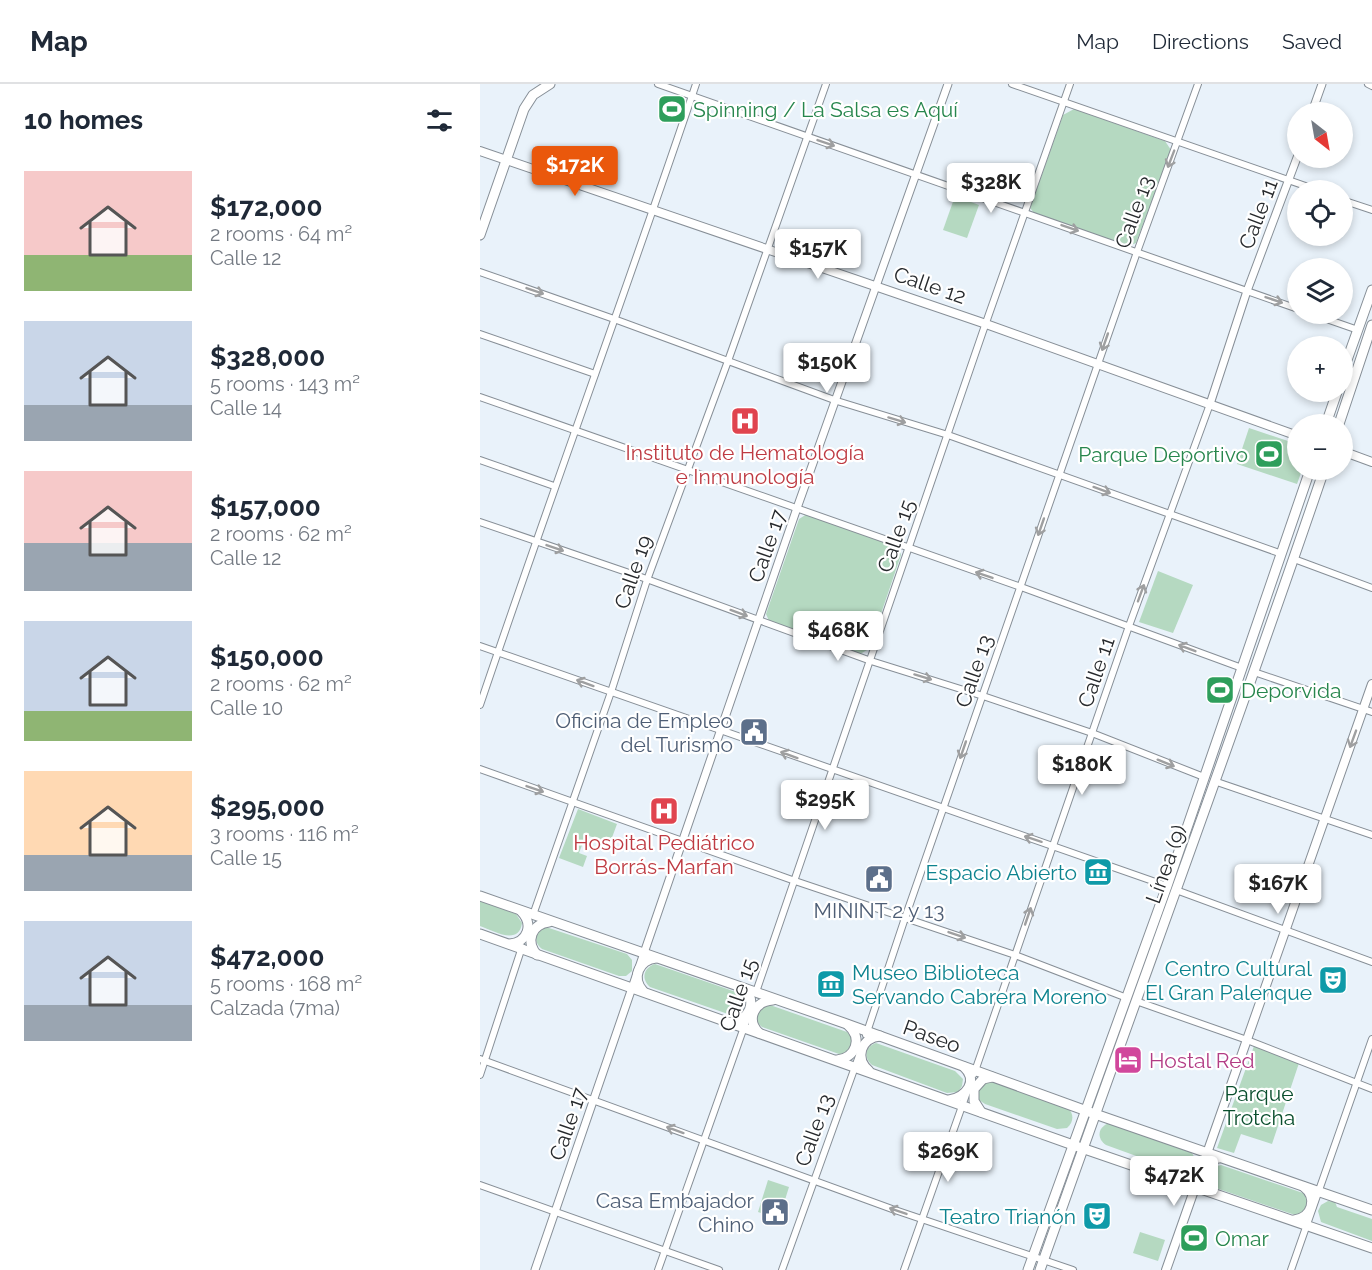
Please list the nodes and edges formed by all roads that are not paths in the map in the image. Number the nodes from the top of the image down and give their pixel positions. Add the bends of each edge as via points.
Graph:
1 (550, 84) edge
2 (658, 84) edge
3 (696, 84) edge
4 (826, 84) edge
5 (948, 84) edge
6 (1012, 84) edge
7 (1070, 84) edge
8 (1198, 84) edge
9 (1322, 84) edge
10 (1368, 84) edge
11 (1372, 86) edge
12 (692, 96) junction
13 (1064, 102) junction
14 (1316, 102) edge
15 (807, 137) junction
16 (1178, 142) junction
17 (480, 151) edge
18 (506, 160) junction
19 (917, 176) junction
20 (1287, 180) edge
21 (1287, 186) edge
22 (1353, 204) edge
23 (652, 210) junction
24 (1372, 210) edge
25 (1025, 213) junction
26 (480, 235) edge
27 (768, 250) junction
28 (1137, 252) junction
29 (480, 272) edge
30 (877, 286) junction
31 (1372, 290) edge
32 (1247, 291) junction
33 (1287, 305) edge
34 (614, 319) junction
35 (986, 324) junction
36 (1341, 324) edge
37 (1358, 330) junction
38 (1371, 332) edge
39 (480, 334) edge
40 (1353, 344) edge
41 (728, 361) junction
42 (1098, 364) junction
43 (595, 374) junction
44 (480, 397) edge
45 (837, 401) junction
46 (1210, 404) junction
47 (1342, 414) edge
48 (575, 431) junction
49 (1287, 432) edge
50 (948, 435) junction
51 (1353, 456) edge
52 (480, 460) edge
53 (1372, 462) edge
54 (688, 470) junction
55 (1059, 474) junction
56 (1307, 480) edge
57 (1321, 480) edge
58 (554, 486) junction
59 (797, 508) junction
60 (1170, 515) junction
61 (480, 522) edge
62 (536, 541) junction
63 (909, 548) junction
64 (1282, 554) junction
65 (1294, 559) junction
66 (647, 580) junction
67 (1021, 587) junction
68 (1372, 588) edge
69 (759, 620) junction
70 (1129, 626) junction
71 (480, 646) edge
72 (498, 652) junction
73 (871, 661) junction
74 (1242, 668) junction
75 (1254, 672) junction
76 (1372, 684) edge
77 (611, 692) junction
78 (983, 696) junction
79 (480, 705) edge
80 (1368, 711) edge
81 (721, 731) junction
82 (1092, 734) junction
83 (480, 769) edge
84 (833, 771) junction
85 (1204, 777) junction
86 (1214, 781) junction
87 (573, 802) junction
88 (943, 809) junction
89 (1325, 818) junction
90 (1372, 835) edge
91 (683, 842) junction
92 (1052, 845) junction
93 (795, 881) junction
94 (1171, 888) junction
95 (480, 896) edge
96 (520, 910) junction
97 (533, 915) junction
98 (905, 918) junction
99 (552, 921) junction
100 (1285, 931) junction
101 (527, 932) junction
102 (480, 934) edge
103 (508, 945) junction
104 (522, 949) junction
105 (644, 953) junction
106 (1015, 955) junction
107 (538, 956) junction
108 (659, 958) junction
109 (1372, 962) edge
110 (638, 970) junction
111 (632, 988) junction
112 (744, 988) junction
113 (756, 992) junction
114 (645, 993) junction
115 (1132, 999) junction
116 (773, 1000) junction
117 (750, 1009) junction
118 (729, 1022) junction
119 (844, 1023) junction
120 (744, 1028) junction
121 (867, 1031) junction
122 (760, 1034) junction
123 (885, 1038) junction
124 (1372, 1039) edge
125 (1247, 1040) junction
126 (861, 1048) junction
127 (835, 1059) junction
128 (482, 1060) edge
129 (962, 1066) junction
130 (855, 1067) junction
131 (975, 1071) junction
132 (870, 1072) junction
133 (480, 1075) edge
134 (995, 1077) junction
135 (1356, 1083) junction
136 (969, 1087) junction
137 (1372, 1089) edge
138 (593, 1100) junction
139 (949, 1100) junction
140 (963, 1105) junction
141 (981, 1112) junction
142 (1091, 1112) junction
143 (704, 1141) junction
144 (1078, 1146) junction
145 (1207, 1153) junction
146 (1222, 1158) junction
147 (1202, 1169) junction
148 (813, 1180) junction
149 (480, 1185) edge
150 (1196, 1186) junction
151 (1303, 1186) junction
152 (1208, 1191) junction
153 (1318, 1191) junction
154 (1333, 1196) junction
155 (1313, 1208) junction
156 (1372, 1210) edge
157 (555, 1212) junction
158 (923, 1219) junction
159 (1292, 1220) junction
160 (1306, 1225) junction
161 (1320, 1230) junction
162 (1372, 1248) edge
163 (665, 1251) junction
164 (1033, 1256) junction
165 (1044, 1260) junction
166 (535, 1270) edge
167 (658, 1270) edge
168 (719, 1270) edge
169 (782, 1270) edge
170 (904, 1270) edge
171 (1028, 1270) edge
172 (1040, 1270) edge
173 (1073, 1270) edge
174 (1166, 1270) edge
175 (1291, 1270) edge

1 - 18 main road via 529,100
2 - 12 street
3 - 12 street
4 - 15 street, Calle 19
5 - 19 street, Calle 17
6 - 13 street
7 - 13 street, Calle 15
8 - 16 street, Calle 13
9 - 14 street
10 - 11 street
12 - 15 street
12 - 23 street
13 - 16 street
13 - 25 street, Calle 15
15 -> 19 street
15 - 27 street, Calle 19
16 - 20 street
16 -> 28 street, Calle 13
17 - 18 main road, Calle 12
18 - 23 main road, Calle 12
18 - 26 main road
19 - 25 street
19 - 30 street, Calle 17
21 - 32 street, Calle 11
22 - 24 street
23 - 27 main road, Calle 12
23 - 34 street
25 -> 28 street
25 - 35 street, Calle 15
27 - 30 main road, Calle 12
27 - 41 street, Calle 19
28 - 32 street
28 -> 42 street, Calle 13
29 -> 34 street
30 - 35 main road, Calle 12
30 - 45 street, Calle 17
31 - 37 main road
32 -> 33 street
32 - 46 street, Calle 11
34 - 41 street
34 - 43 street
35 - 42 main road, Calle 12
35 - 50 street, Calle 15
36 - 37 street
37 - 40 main road
38 - 47 main road
39 - 43 street
41 - 45 street
41 - 54 street, Calle 19
42 - 46 main road, Calle 12
42 - 55 street, Calle 13
43 - 48 street
44 - 48 street
45 -> 50 street
45 - 59 street, Calle 17
46 - 49 main road, Calle 12
46 - 60 street, Calle 11
48 - 54 street
48 - 58 street
50 - 55 street
50 - 63 street, Calle 15
51 - 53 main road
52 - 58 street
54 - 59 street
54 - 66 street, Calle 19
55 -> 60 street
55 -> 67 street, Calle 13
56 - 64 main road, Línea (9)
57 - 65 main road, Línea (9)
58 - 62 street
59 - 63 street
59 - 69 street, Calle 17
60 - 64 street
70 -> 60 street, Calle 11
61 - 62 street
62 -> 66 street
62 - 72 street
67 -> 63 street
63 - 73 street, Calle 15
64 - 74 main road, Línea (9)
65 - 68 street
65 - 75 main road, Línea (9)
66 -> 69 street
66 - 77 street, Calle 19
67 - 70 street
67 - 78 street, Calle 13
69 - 73 street
69 - 81 street, Calle 17
74 -> 70 street
70 - 82 street, Calle 11
71 - 72 street
77 -> 72 street
72 - 79 street
73 -> 78 street
73 - 84 street, Calle 15
74 - 85 main road, Línea (9)
75 - 80 street
75 - 86 main road, Línea (9)
76 - 80 main road
77 - 81 street
77 - 87 street, Calle 19
78 - 82 street
78 -> 88 street, Calle 13
80 -> 89 main road
84 -> 81 street
81 - 91 street, Calle 17
82 -> 85 street
82 - 92 street, Calle 11
83 -> 87 street
84 - 88 street
84 - 93 street, Calle 15
85 - 94 main road, Línea (9)
86 - 89 street
86 - 94 main road, Línea (9)
87 - 91 street
87 - 97 street, Calle 19
92 -> 88 street
88 - 98 street, Calle 13
89 - 90 street
89 - 100 main road
91 - 93 street
91 - 105 street, Calle 17
92 - 94 street
106 -> 92 street, Calle 11
93 - 98 street
93 - 113 street, Calle 15
94 - 100 street
94 - 115 main road, Línea (9)
95 - 96 main road, Paseo
96 - 97 main road, Paseo
96 - 101 main road via 528,920
97 - 99 main road, Paseo
97 - 101 street, Calle 19
98 -> 106 street
98 - 121 street, Calle 13
99 - 105 main road, Paseo
99 - 107 main road via 534,928 531,946
100 - 109 street
100 - 125 main road
101 - 103 main road via 520,942
101 - 104 street, Calle 19
102 - 103 main road
103 - 104 main road
104 - 107 main road
104 - 128 street, Calle 19
105 - 108 main road, Paseo
105 - 110 street, Calle 17
106 - 115 street
106 - 131 street, Calle 11
107 - 111 main road
108 - 110 main road via 646,961
108 - 112 main road, Paseo
110 - 111 street, Calle 17
110 - 114 main road via 637,983
111 - 114 main road
111 - 138 street, Calle 17
112 - 113 main road, Paseo
112 - 117 main road via 751,998
113 - 116 main road, Paseo
113 - 117 street, Calle 15
114 - 118 main road
115 - 125 street
115 - 142 main road, Línea (9)
116 - 119 main road, Paseo
116 - 122 main road via 761,1002 754,1011 753,1024
117 - 118 main road via 741,1020
117 - 120 street, Calle 15
118 - 120 main road
119 - 121 main road, Paseo
119 - 127 main road via 854,1030 856,1046 847,1058
120 - 122 main road
120 - 143 street, Calle 15
121 - 123 main road, Paseo
121 - 126 street, Calle 13
122 - 127 main road
123 - 126 main road via 873,1037
123 - 129 main road, Paseo
124 - 135 street
125 - 135 street
125 - 145 main road
126 - 130 street, Calle 13
126 - 132 main road via 862,1063
127 - 130 main road
128 - 133 street, Calle 19
128 - 138 street
129 - 131 main road, Paseo
129 - 136 main road via 970,1075
130 - 132 main road
130 - 148 street, Calle 13
131 - 134 main road, Paseo
131 - 136 street, Calle 11
132 - 139 main road
134 - 141 main road via 983,1079 974,1089 974,1101
134 - 142 main road, Paseo
135 - 137 street
135 - 153 street
136 - 139 main road via 961,1097
136 - 140 street, Calle 11
143 -> 138 street
138 - 157 street, Calle 17
139 - 140 main road
140 - 141 main road
140 - 158 street, Calle 11
141 - 144 main road
142 - 144 main road, Línea (9)
142 - 145 main road, Paseo
143 - 148 street
143 - 163 street, Calle 15
144 - 150 main road
144 - 164 main road, Línea (9)
144 - 165 main road, Línea (9)
145 - 146 main road, Paseo
145 - 147 main road
146 - 147 main road via 1210,1160
146 - 151 main road, Paseo
147 - 150 main road
147 - 152 main road via 1201,1181
158 -> 148 street
148 - 169 street, Calle 13
149 - 157 street
150 - 152 main road
150 - 174 main road
151 - 153 main road, Paseo
151 - 159 main road via 1311,1195 1311,1208 1304,1217
152 - 159 main road
153 - 154 main road, Paseo
153 - 155 street
154 - 155 main road via 1321,1199
154 - 156 main road, Paseo
155 - 160 street
155 - 161 main road via 1312,1220
157 - 163 street
157 - 166 street, Calle 17
158 - 164 street
158 - 170 street, Calle 11
159 - 160 main road
160 - 161 main road
160 - 175 street
161 - 162 main road
163 - 167 street, Calle 15
163 - 168 street
164 - 165 street
164 - 171 main road, Línea (9)
165 - 172 main road, Línea (9)
165 - 173 street

